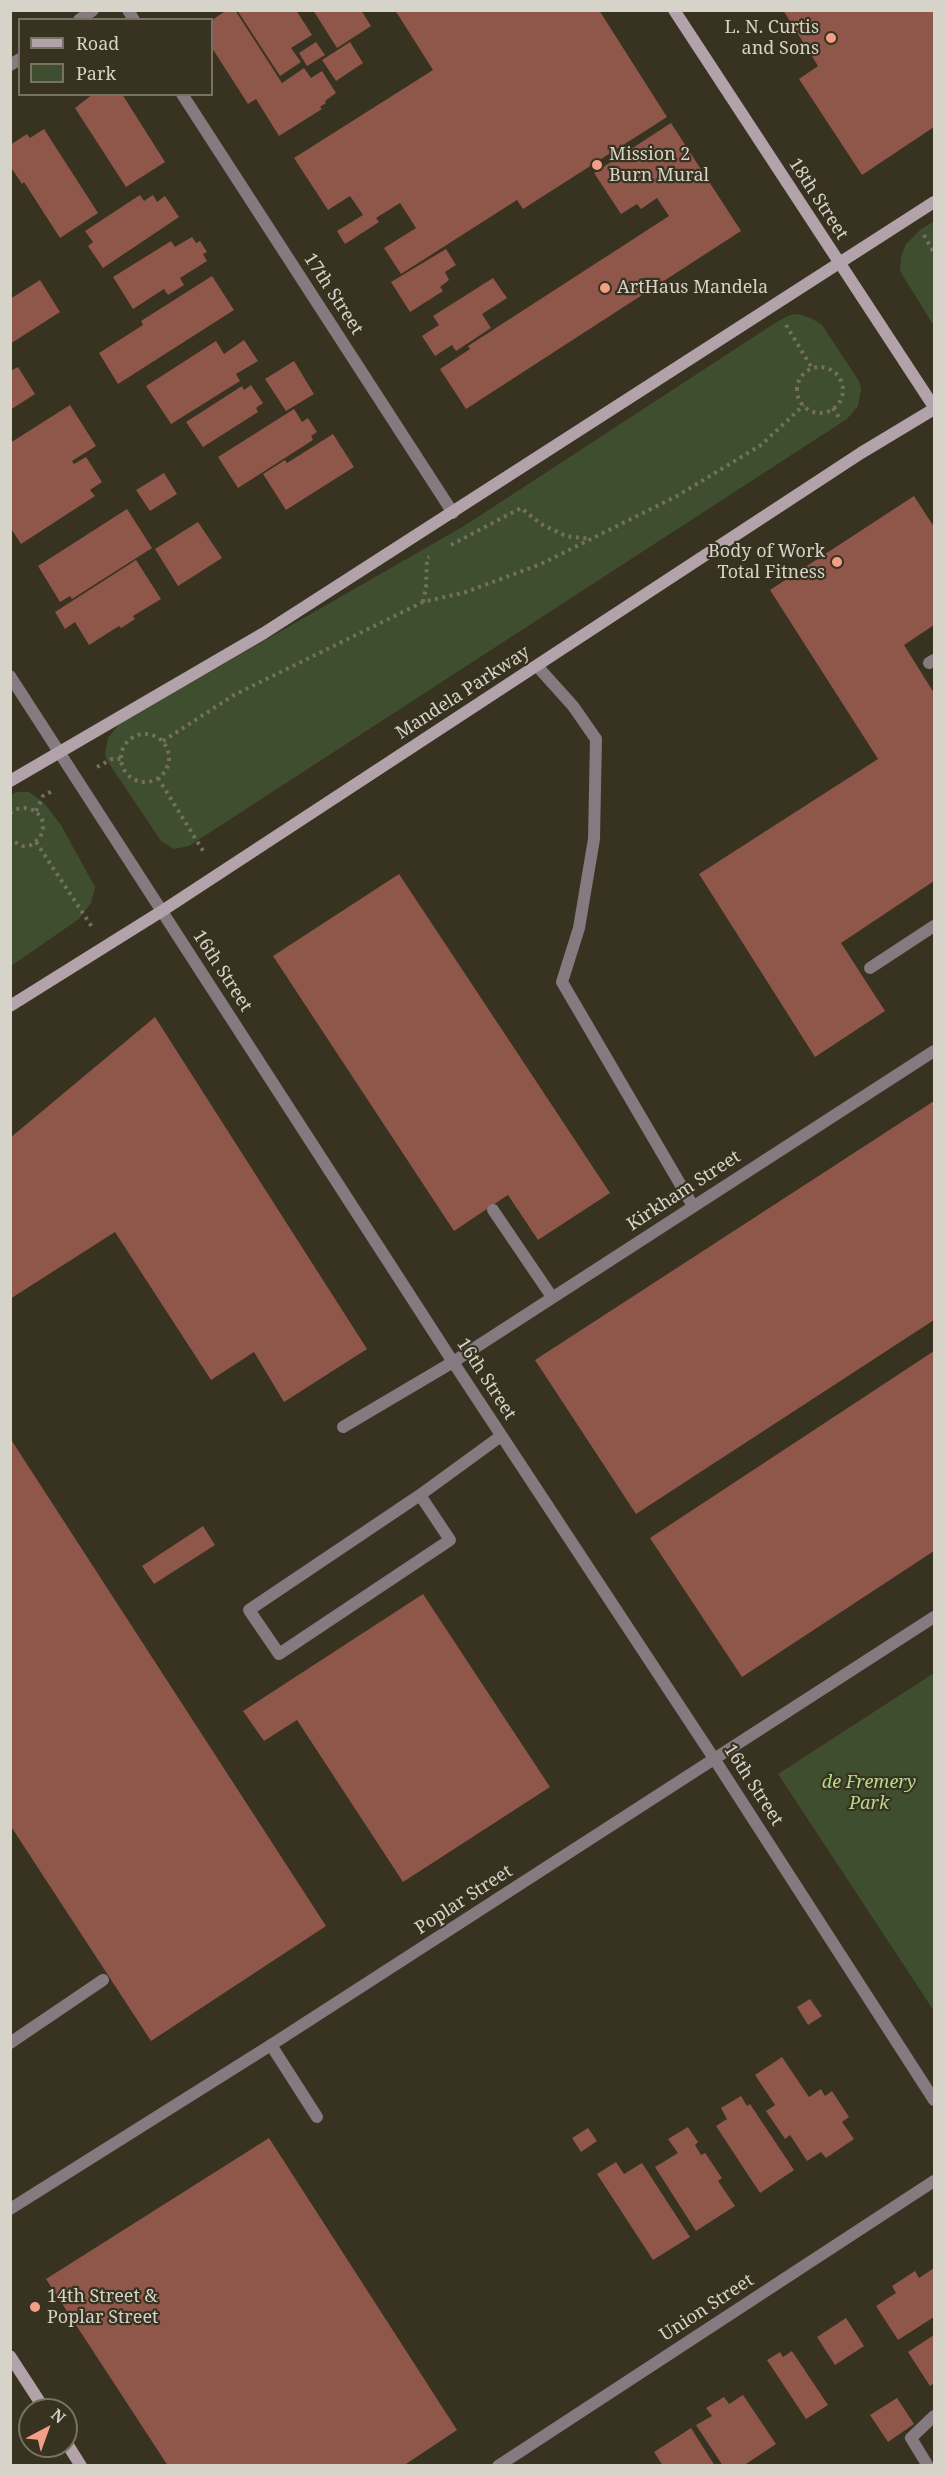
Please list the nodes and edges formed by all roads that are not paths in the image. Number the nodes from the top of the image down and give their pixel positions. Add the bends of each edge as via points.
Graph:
1 (674, 10) edge
2 (183, 96) edge
3 (934, 202) edge
4 (839, 264) junction
5 (934, 408) edge
6 (453, 513) junction
7 (537, 666) junction
8 (10, 676) edge
9 (60, 752) junction
10 (10, 781) edge
11 (162, 911) junction
12 (934, 926) edge
13 (870, 968) dead end
14 (10, 1006) edge
15 (934, 1051) edge
16 (693, 1206) junction
17 (493, 1210) dead end
18 (552, 1297) junction
19 (453, 1362) junction
20 (343, 1427) dead end
21 (501, 1436) junction
22 (420, 1495) junction
23 (934, 1617) edge
24 (715, 1760) junction
25 (103, 1980) dead end
26 (10, 2043) edge
27 (271, 2045) junction
28 (934, 2100) edge
29 (316, 2117) dead end
30 (934, 2181) edge
31 (10, 2209) edge
32 (10, 2356) edge
33 (37, 2398) edge
34 (934, 2416) edge
35 (498, 2466) edge
36 (928, 2466) edge

1 - 4 main road, 18th Street
2 - 6 street, 17th Street
3 - 4 main road
4 - 5 main road, 18th Street
4 - 6 main road
5 - 7 main road, Mandela Parkway
6 - 9 main road via 264,633
7 - 11 main road, Mandela Parkway
7 - 16 street via 596,739 594,839 579,928 562,982
8 - 9 street, 16th Street
9 - 10 main road
9 - 11 street, 16th Street
11 - 14 main road, Mandela Parkway
11 - 19 street, 16th Street
12 - 13 street
15 - 16 street, Kirkham Street
16 - 18 street, Kirkham Street
17 - 18 street
18 - 19 street, Kirkham Street
19 - 20 street, Kirkham Street
19 - 21 street, 16th Street
21 - 22 street
21 - 24 street, 16th Street
22 - 22 street via 450,1540 279,1654 249,1610
23 - 24 street, Poplar Street
24 - 27 street, Poplar Street
24 - 28 street, 16th Street
25 - 26 street
27 - 29 street
27 - 31 street, Poplar Street
30 - 35 street, Union Street
32 - 33 main road
34 - 36 street via 911,2438

